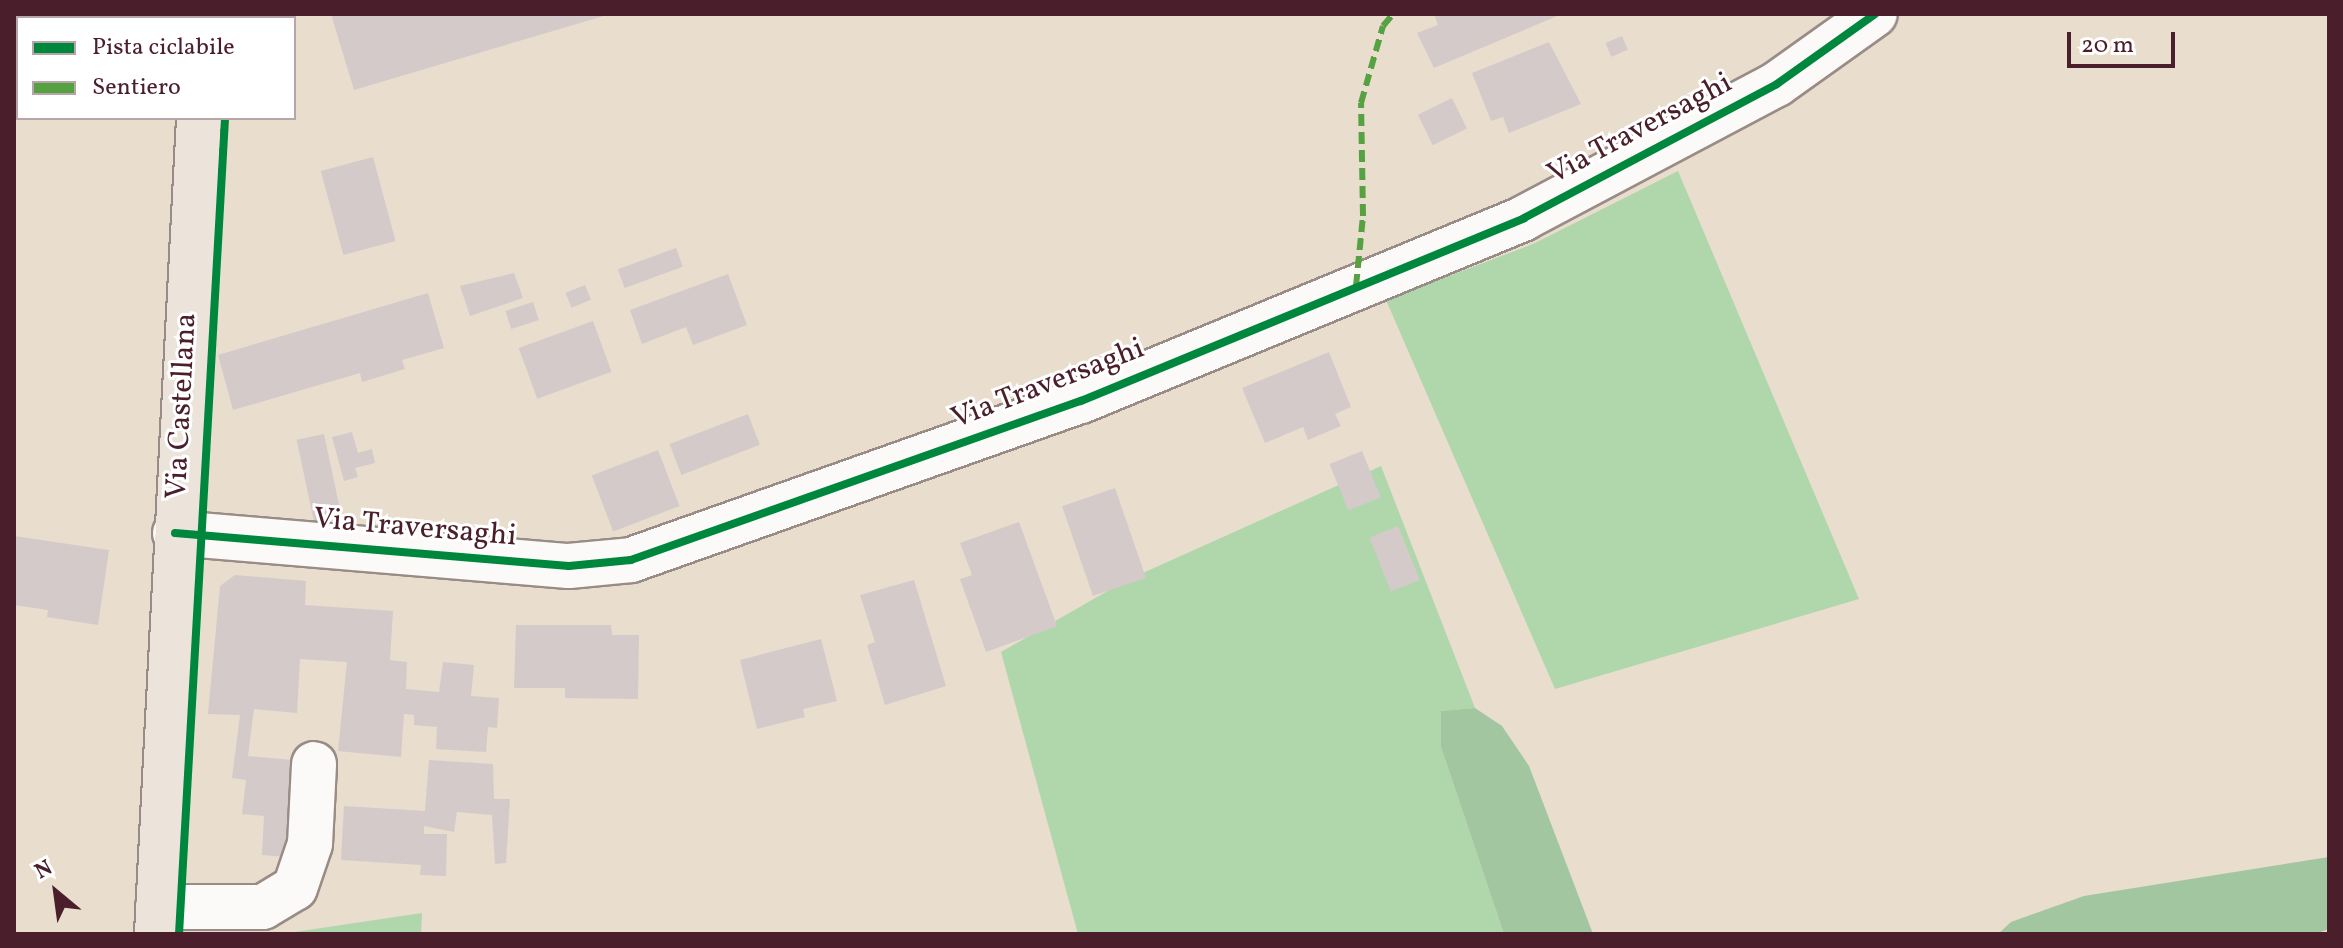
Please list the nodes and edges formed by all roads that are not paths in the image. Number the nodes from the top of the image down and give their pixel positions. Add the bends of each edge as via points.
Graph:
1 (1875, 14) edge
2 (199, 120) edge
3 (175, 533) junction
4 (314, 764) dead end
5 (158, 920) edge

1 - 3 street, Via Traversaghi via 1777,84 1524,218 1081,401 631,560 569,566
2 - 3 main road, Via Castellana
3 - 5 main road, Via Castellana
4 - 5 street via 310,844 295,888 263,907

